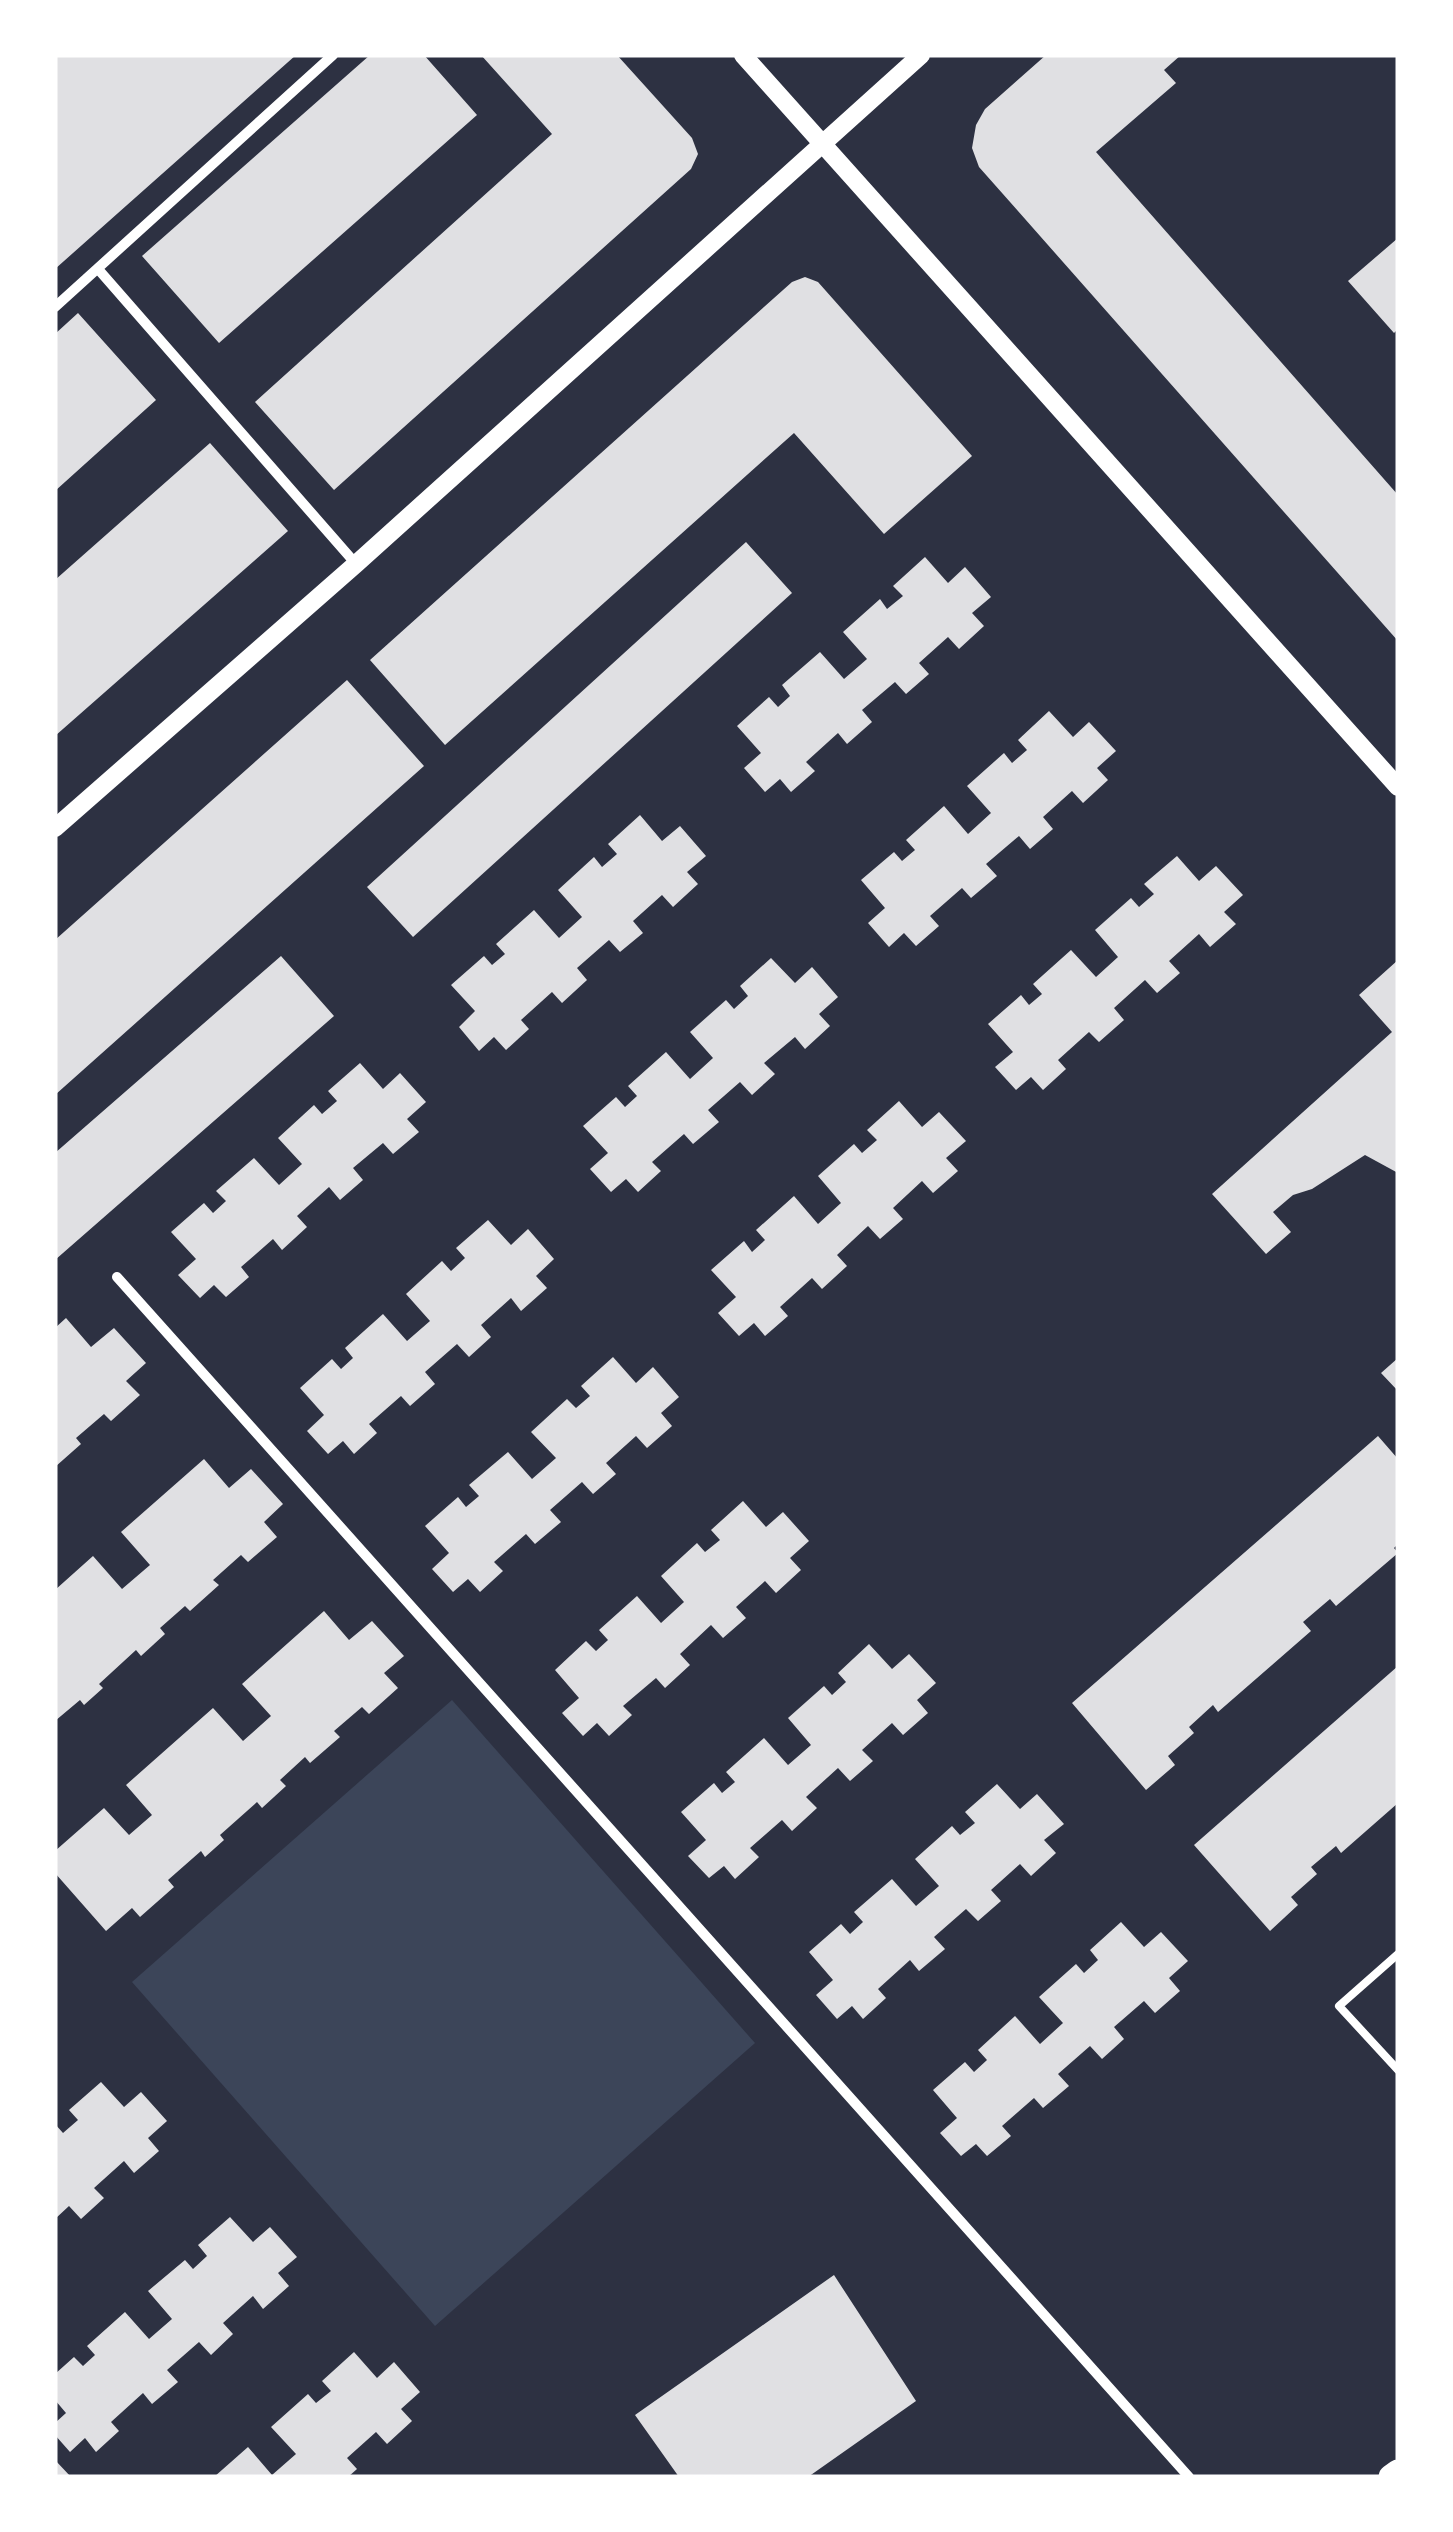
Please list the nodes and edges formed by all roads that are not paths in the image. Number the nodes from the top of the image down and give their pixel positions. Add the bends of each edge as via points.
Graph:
1 (334, 55) edge
2 (743, 55) edge
3 (922, 55) edge
4 (822, 144) junction
5 (98, 269) junction
6 (55, 308) edge
7 (356, 564) junction
8 (1398, 787) edge
9 (55, 828) edge
10 (117, 1276) dead end
11 (1398, 1954) edge
12 (1398, 2070) edge
13 (1398, 2472) edge
14 (1188, 2477) edge
15 (1391, 2477) edge

1 - 5 street
2 - 4 street
3 - 4 street
4 - 7 street
4 - 8 street
5 - 6 street
5 - 7 street
7 - 9 street
10 - 14 street
11 - 12 lane via 1340,2006
13 - 15 main road

